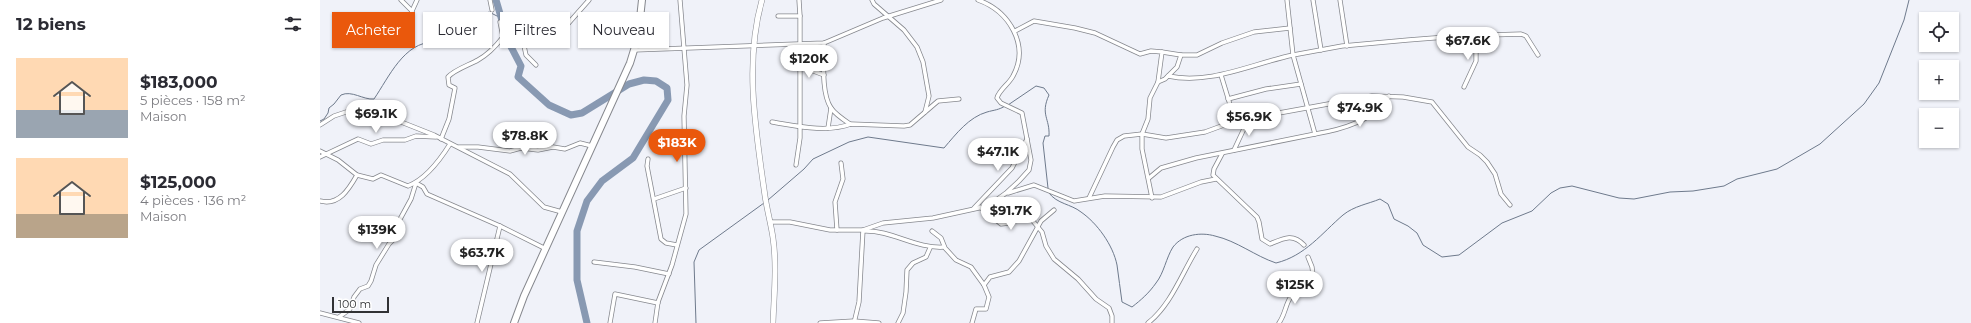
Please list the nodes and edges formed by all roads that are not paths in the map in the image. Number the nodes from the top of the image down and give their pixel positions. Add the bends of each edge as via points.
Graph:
1 (401, 0) edge
2 (418, 0) edge
3 (490, 0) edge
4 (589, 0) edge
5 (642, 0) edge
6 (680, 0) edge
7 (762, 0) edge
8 (798, 0) edge
9 (872, 0) edge
10 (941, 0) edge
11 (978, 0) edge
12 (1287, 0) edge
13 (1313, 0) edge
14 (1340, 0) edge
15 (986, 2) edge
16 (492, 10) dead end
17 (412, 11) joint
18 (778, 16) dead end
19 (800, 16) junction
20 (889, 16) junction
21 (1290, 28) junction
22 (1015, 31) junction
23 (1476, 36) junction
24 (500, 41) edge
25 (800, 43) junction
26 (824, 43) junction
27 (753, 45) junction
28 (1347, 46) junction
29 (684, 47) junction
30 (634, 50) junction
31 (1321, 50) junction
32 (1162, 52) junction
33 (1182, 55) junction
34 (1293, 55) junction
35 (1538, 55) dead end
36 (536, 65) dead end
37 (800, 66) junction
38 (824, 75) junction
39 (1221, 75) junction
40 (1168, 76) junction
41 (1158, 82) junction
42 (1301, 84) junction
43 (1464, 87) dead end
44 (1389, 96) junction
45 (959, 99) dead end
46 (1228, 99) junction
47 (831, 108) junction
48 (1308, 108) junction
49 (925, 112) junction
50 (1249, 118) junction
51 (1235, 121) junction
52 (772, 122) dead end
53 (850, 124) junction
54 (320, 126) edge
55 (799, 127) junction
56 (828, 128) junction
57 (1142, 134) junction
58 (1315, 134) junction
59 (440, 138) junction
60 (1027, 139) junction
61 (450, 144) junction
62 (592, 146) junction
63 (458, 147) junction
64 (1234, 150) junction
65 (320, 151) edge
66 (328, 154) junction
67 (1222, 154) junction
68 (320, 157) edge
69 (648, 159) dead end
70 (841, 163) dead end
71 (796, 165) dead end
72 (357, 175) junction
73 (1149, 178) junction
74 (1216, 179) junction
75 (416, 183) junction
76 (686, 188) junction
77 (1006, 193) junction
78 (1088, 198) junction
79 (1152, 198) junction
80 (654, 199) junction
81 (320, 201) edge
82 (1510, 205) dead end
83 (979, 207) junction
84 (974, 208) junction
85 (1054, 210) dead end
86 (563, 212) junction
87 (770, 222) junction
88 (500, 226) junction
89 (1038, 226) junction
90 (837, 230) junction
91 (863, 230) junction
92 (932, 231) dead end
93 (677, 245) junction
94 (1304, 245) dead end
95 (944, 247) junction
96 (930, 248) junction
97 (546, 249) junction
98 (1197, 249) dead end
99 (1308, 257) dead end
100 (594, 262) dead end
101 (669, 274) junction
102 (984, 284) junction
103 (658, 303) junction
104 (320, 313) edge
105 (339, 317) junction
106 (854, 322) edge
107 (359, 323) edge
108 (477, 323) edge
109 (514, 323) edge
110 (610, 323) edge
111 (655, 323) edge
112 (774, 323) edge
113 (820, 323) edge
114 (879, 323) edge
115 (898, 323) edge
116 (972, 323) edge
117 (1112, 323) edge
118 (1148, 323) edge
119 (1279, 323) edge

1 - 17 street
2 - 17 street
3 - 16 street
4 - 36 street via 566,26 547,31 519,32 526,55
5 - 30 highway via 640,29
6 - 29 street
7 - 27 main road via 756,19
8 - 19 street
9 - 20 street
10 - 20 street
11 - 15 street
12 - 21 street
13 - 31 street
14 - 28 street
15 - 22 street via 1003,16
18 - 19 street
19 - 25 street
20 - 26 street
20 - 49 street via 906,32 917,47 922,60 929,96
21 - 33 street via 1254,32 1197,55
21 - 34 street
22 - 32 street via 1030,22 1040,22 1093,32 1140,54
22 - 60 street via 1018,64 1013,76 997,98 1001,103 1022,113
23 - 28 street
23 - 35 street via 1523,35
23 - 43 street via 1476,61
24 - 59 street via 479,59 448,77 449,84 455,88 448,119
25 - 26 street
25 - 27 street
25 - 37 street
26 - 38 street
27 - 29 street
27 - 87 main road via 754,97
28 - 31 street
29 - 30 street
29 - 76 street via 687,85 684,116
30 - 62 highway
31 - 34 street
32 - 33 street
32 - 41 street
33 - 40 street via 1177,67
34 - 39 street
34 - 42 street
37 - 38 street
37 - 55 street
38 - 47 street
39 - 40 street via 1185,79
39 - 46 street
40 - 41 street
41 - 57 street via 1150,98 1148,119
42 - 46 street
42 - 48 street
44 - 48 street via 1372,96
44 - 58 street via 1382,106 1367,116
44 - 82 street via 1432,102 1468,147 1487,162 1495,174 1501,194
45 - 49 street via 940,100
46 - 51 street
47 - 53 street
47 - 56 street
48 - 50 street
48 - 58 street
49 - 53 street via 910,125 904,126
50 - 51 street
50 - 64 street
51 - 57 street via 1206,131 1168,137
52 - 55 street
53 - 56 street via 842,128
54 - 59 street via 341,114 357,112 386,116
55 - 56 street
55 - 71 street
57 - 73 street via 1142,149
57 - 78 street via 1124,136 1117,140
58 - 64 street
59 - 61 street
59 - 66 street via 416,136 371,144 358,139
60 - 77 street via 1031,160 1029,170
60 - 84 street via 1012,168
61 - 63 street
61 - 75 street via 439,160
62 - 63 street via 580,143 565,148 521,148 510,151
62 - 86 highway
63 - 86 street via 513,176 544,206
64 - 67 street
65 - 66 street
66 - 68 street
66 - 72 street
67 - 73 street via 1160,168
67 - 74 street via 1213,173
69 - 80 street via 647,166
70 - 90 street via 843,179 835,202
72 - 75 street via 372,179 382,175 407,186
72 - 81 street via 341,197 329,202
73 - 79 street
74 - 79 street via 1201,182 1165,197
74 - 94 street via 1257,217 1260,235 1265,242 1270,244 1292,236
75 - 88 street via 424,187 426,194
75 - 105 street via 393,240 376,265 371,281 368,286 360,289 350,309
76 - 80 street
76 - 93 street via 686,214
77 - 78 street via 1034,185 1074,201
77 - 83 street via 988,206
78 - 79 street
80 - 93 street via 661,239
83 - 84 street
83 - 89 street via 1001,224 1027,218
84 - 91 street via 933,218 880,223
85 - 89 street via 1041,220
86 - 97 highway
87 - 90 street via 790,222
87 - 112 main road via 775,267
88 - 97 street
88 - 108 street
89 - 102 street via 1019,261 1009,272 990,277
89 - 117 street via 1054,259 1109,308
90 - 91 street
91 - 96 street via 878,231
91 - 106 street via 859,302
92 - 95 street via 941,238
93 - 101 street
95 - 96 street
95 - 102 street via 957,262 971,267
96 - 115 street via 926,257 913,263 907,270 903,313
97 - 109 highway
98 - 118 street via 1167,302
99 - 119 street via 1313,275 1292,295 1285,315
100 - 101 street
101 - 103 street
102 - 116 street via 989,297 986,309 976,310
103 - 110 street via 615,294
103 - 111 street
104 - 105 street
105 - 107 street
106 - 113 street
106 - 114 street

